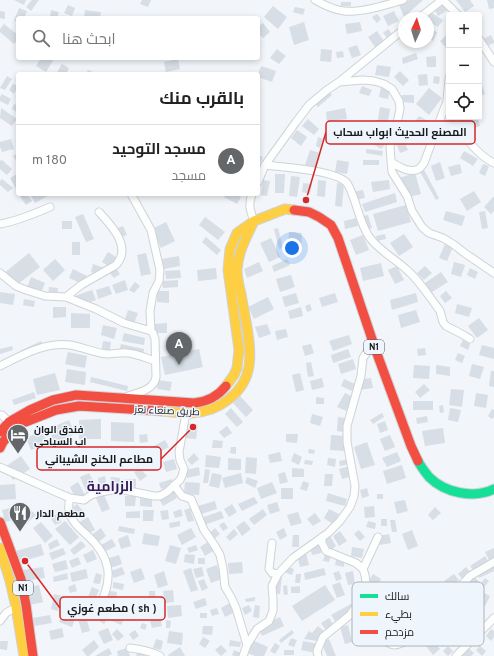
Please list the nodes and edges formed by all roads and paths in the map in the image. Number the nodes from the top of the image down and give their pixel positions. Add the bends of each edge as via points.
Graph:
1 (315, 0) edge
2 (403, 0) edge
3 (443, 0) edge
4 (427, 12) edge
5 (455, 12) edge
6 (398, 34) edge
7 (482, 44) edge
8 (494, 62) edge
9 (339, 82) junction
10 (446, 108) edge
11 (457, 120) edge
12 (391, 162) junction
13 (494, 164) edge
14 (265, 165) junction
15 (260, 177) edge
16 (131, 196) edge
17 (251, 196) edge
18 (50, 207) dead end
19 (99, 212) dead end
20 (254, 221) junction
21 (0, 224) edge
22 (0, 273) edge
23 (494, 273) edge
24 (66, 297) junction
25 (150, 331) junction
26 (470, 339) dead end
27 (373, 343) junction
28 (155, 361) junction
29 (0, 366) edge
30 (124, 398) junction
31 (186, 413) junction
32 (5, 418) edge
33 (0, 432) edge
34 (0, 448) edge
35 (0, 467) edge
36 (174, 485) junction
37 (494, 489) edge
38 (70, 498) junction
39 (0, 522) edge
40 (322, 537) junction
41 (378, 537) dead end
42 (272, 543) dead end
43 (0, 548) edge
44 (494, 562) edge
45 (363, 568) junction
46 (278, 574) junction
47 (366, 582) edge
48 (464, 582) edge
49 (16, 607) junction
50 (99, 607) dead end
51 (352, 612) edge
52 (494, 618) edge
53 (0, 620) edge
54 (484, 628) edge
55 (247, 645) junction
56 (466, 646) edge
57 (130, 648) dead end
58 (24, 656) edge
59 (33, 656) edge
60 (160, 656) edge
61 (243, 656) edge
62 (318, 656) edge
63 (456, 656) edge

1 - 2 street via 345,11 377,7
3 - 4 street
3 - 5 street
6 - 9 street
7 - 8 street
9 - 12 street via 374,81 384,84 396,94 400,109 390,147
9 - 14 street via 309,105
10 - 12 street via 420,168 407,170
11 - 13 street via 474,146
12 - 23 street via 392,172 422,227 429,233 454,244
14 - 15 street
14 - 26 street via 315,171 346,182 369,237 413,275 440,311 446,326
16 - 25 street via 151,230 160,270 150,311
17 - 20 street via 250,208
18 - 21 street
19 - 24 street via 112,226 119,239 120,261
20 - 27 highway, طريق صنعاء تعز / N1 via 285,209 308,212 331,225 338,238
20 - 30 highway, طريق صنعاء تعز / N1 via 237,233 230,249 228,270 239,360 236,371 226,387 216,396 200,402
20 - 31 highway, طريق صنعاء تعز / N1 via 240,254 237,270 250,348 248,373 229,400 206,411
22 - 24 street via 16,286 35,294
24 - 25 street via 124,323
25 - 28 street via 155,339
27 - 37 highway, طريق صنعاء تعز / N1 via 411,442 429,477 450,490 468,494 479,494
27 - 40 street via 363,358 361,376 347,426 346,442 355,486 354,496 340,521
28 - 29 street via 129,353 107,354 70,345 56,345 38,348
28 - 30 street via 156,377 153,385
30 - 32 highway, طريق صنعاء تعز / N1 via 76,395 52,400
31 - 32 highway, طريق صنعاء تعز / N1 via 79,406 56,410 28,421
31 - 36 street via 179,452 184,469 180,480
32 - 33 highway, طريق صنعاء تعز / N1
32 - 34 highway, طريق صنعاء تعز / N1
35 - 38 street
36 - 38 street via 160,496 112,490 92,495 84,500
36 - 55 street via 182,496 191,499 204,530 220,555 225,587 236,608
38 - 50 street via 69,512 103,554 107,566 105,595
39 - 59 highway, N1 via 21,578
40 - 45 street via 326,551
40 - 46 street via 293,558
41 - 45 street
42 - 46 street via 268,569
43 - 49 highway, N1
44 - 48 street
45 - 47 street
46 - 55 street via 272,586 273,612 269,621 257,629
49 - 53 street
49 - 58 highway, N1
51 - 62 street via 323,637 317,651
52 - 54 street
55 - 61 street
56 - 63 street
57 - 60 street

